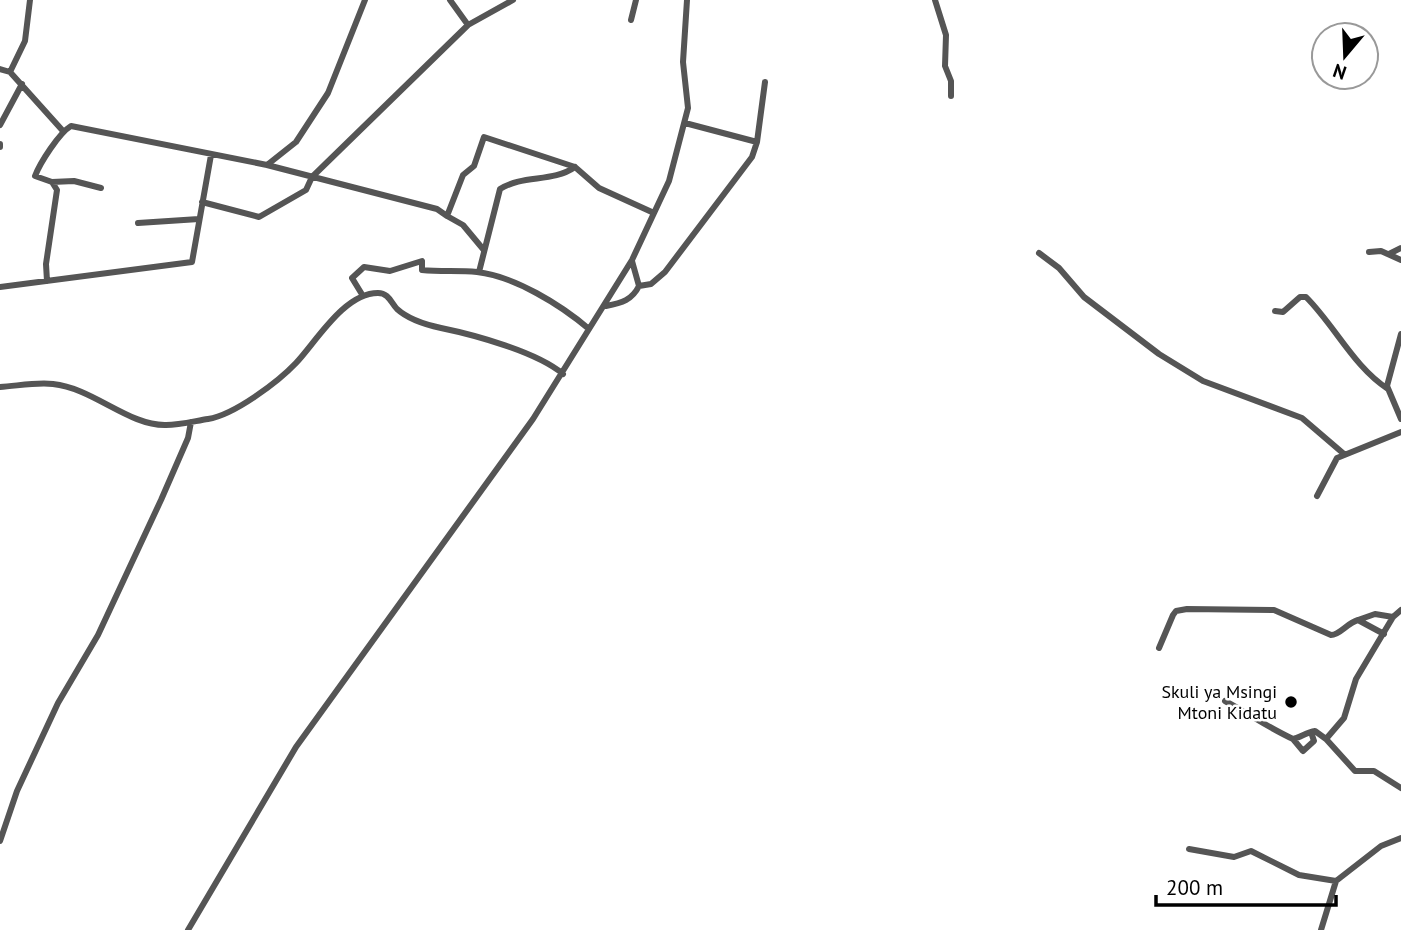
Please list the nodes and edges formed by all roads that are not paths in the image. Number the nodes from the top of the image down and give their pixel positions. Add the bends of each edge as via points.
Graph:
1 (30, 0) edge
2 (365, 0) edge
3 (450, 0) edge
4 (513, 0) edge
5 (636, 0) edge
6 (687, 0) edge
7 (935, 0) edge
8 (631, 20) dead end
9 (468, 25) junction
10 (0, 69) edge
11 (10, 72) junction
12 (765, 82) dead end
13 (22, 84) junction
14 (950, 96) dead end
15 (685, 123) junction
16 (0, 125) edge
17 (63, 131) junction
18 (757, 142) junction
19 (211, 155) junction
20 (267, 165) junction
21 (575, 167) junction
22 (312, 177) junction
23 (52, 182) junction
24 (101, 188) dead end
25 (202, 202) junction
26 (654, 213) junction
27 (447, 216) junction
28 (199, 219) junction
29 (138, 223) dead end
30 (1401, 248) edge
31 (483, 249) junction
32 (1369, 252) dead end
33 (1039, 253) dead end
34 (1389, 254) junction
35 (632, 260) junction
36 (1401, 260) edge
37 (479, 272) junction
38 (47, 281) junction
39 (639, 286) junction
40 (0, 287) edge
41 (363, 296) junction
42 (606, 306) junction
43 (1275, 311) dead end
44 (589, 328) junction
45 (1401, 334) edge
46 (563, 374) junction
47 (0, 387) edge
48 (1388, 389) junction
49 (1401, 419) edge
50 (191, 422) junction
51 (1401, 432) edge
52 (1345, 454) junction
53 (1317, 496) dead end
54 (1398, 614) edge
55 (1358, 620) junction
56 (1384, 634) junction
57 (1159, 648) dead end
58 (1225, 701) dead end
59 (1311, 732) junction
60 (1293, 739) junction
61 (1326, 739) junction
62 (1401, 788) edge
63 (1401, 838) edge
64 (0, 839) edge
65 (1189, 849) dead end
66 (1336, 881) junction
67 (188, 930) edge
68 (1321, 930) edge

1 - 11 street via 25,41
2 - 20 street via 328,93 296,142
3 - 9 street
4 - 9 street
5 - 8 street
6 - 15 street
7 - 14 street via 946,35
9 - 22 street
10 - 11 street
11 - 13 street
12 - 18 street
13 - 16 street
13 - 17 street
15 - 18 street
15 - 26 street via 669,181
17 - 19 street via 71,127
17 - 23 street via 35,176
18 - 39 street via 745,168 665,272
19 - 20 street
19 - 25 street
20 - 22 street
21 - 26 street via 600,188
21 - 27 street via 484,137
21 - 31 street via 558,176 532,177 500,189
22 - 25 street via 306,190 259,217
22 - 27 street via 437,209
23 - 24 street via 74,181
23 - 38 street via 57,200
25 - 28 street
26 - 35 street
27 - 31 street via 463,225
28 - 29 street
28 - 38 street via 192,262
30 - 34 street
31 - 37 street
32 - 34 street
33 - 52 street via 1084,297 1158,354 1203,381 1302,418
34 - 36 street
35 - 39 street
35 - 42 street
37 - 41 street via 422,270 422,261 390,271 364,267 352,278
37 - 44 street via 543,297
38 - 40 street
39 - 42 street via 622,303
41 - 46 street via 384,294 398,309 425,324 532,355
41 - 50 street via 329,320 278,381 218,417
42 - 44 street
43 - 48 street via 1283,312 1306,297 1369,375
44 - 46 street
45 - 48 street
46 - 67 street via 296,747
47 - 50 street via 53,384 93,395 165,426
48 - 49 street
50 - 64 street via 162,500 98,635 58,703
51 - 52 street
52 - 53 street via 1338,458
54 - 55 street via 1374,614
54 - 56 street
55 - 56 street
55 - 57 street via 1331,635 1274,610 1181,610 1173,615
56 - 61 street via 1356,679 1344,718
58 - 60 street via 1269,730
59 - 60 street
59 - 60 street via 1314,741 1303,751
59 - 61 street
61 - 62 street via 1355,771 1374,771
63 - 66 street via 1381,846
65 - 66 street via 1226,857 1251,851 1299,876
66 - 68 street

